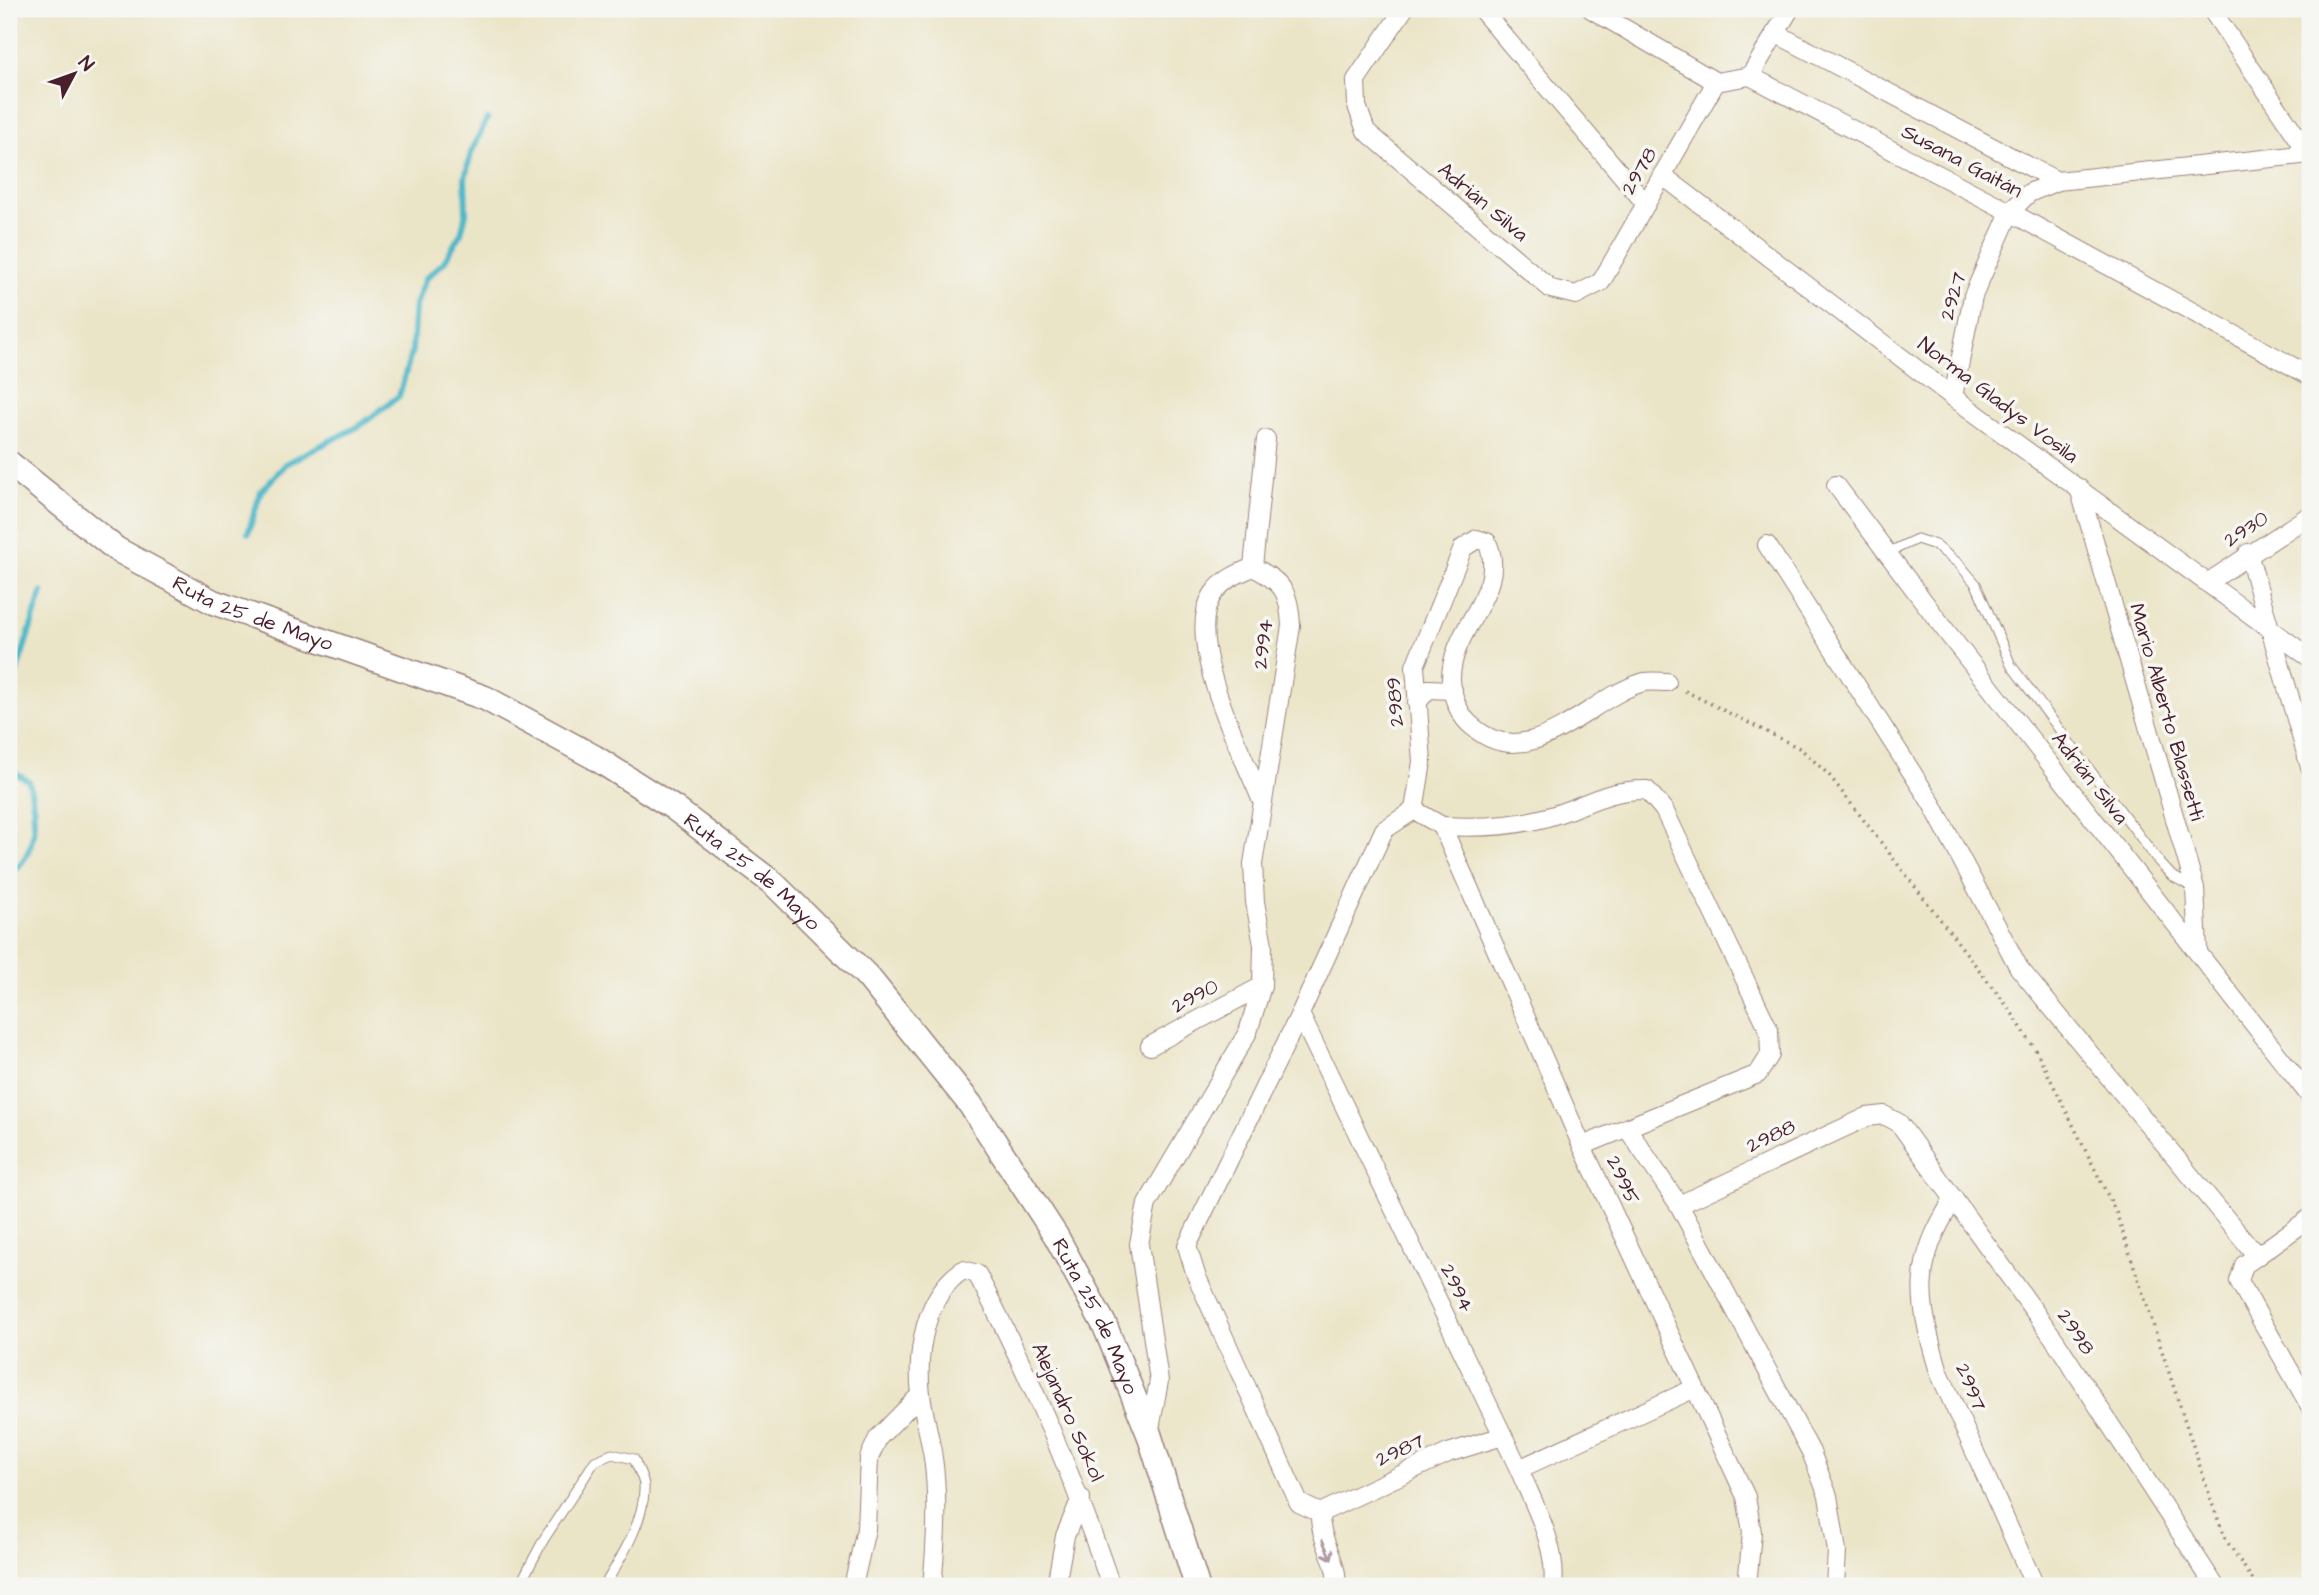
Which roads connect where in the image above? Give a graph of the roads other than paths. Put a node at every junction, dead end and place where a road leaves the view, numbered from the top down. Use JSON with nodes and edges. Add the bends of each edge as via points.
{"nodes":[{"id":1,"x":1404,"y":9,"type":"edge"},
{"id":2,"x":1481,"y":9,"type":"edge"},
{"id":3,"x":1591,"y":9,"type":"edge"},
{"id":4,"x":1790,"y":9,"type":"edge"},
{"id":5,"x":2211,"y":9,"type":"edge"},
{"id":6,"x":1775,"y":33,"type":"junction"},
{"id":7,"x":1750,"y":76,"type":"junction"},
{"id":8,"x":1716,"y":82,"type":"junction"},
{"id":9,"x":2310,"y":154,"type":"edge"},
{"id":10,"x":1662,"y":175,"type":"junction"},
{"id":11,"x":2057,"y":181,"type":"junction"},
{"id":12,"x":1646,"y":204,"type":"junction"},
{"id":13,"x":2010,"y":212,"type":"junction"},
{"id":14,"x":1601,"y":282,"type":"joint"},
{"id":15,"x":2310,"y":376,"type":"edge"},
{"id":16,"x":1953,"y":397,"type":"junction"},
{"id":17,"x":1266,"y":439,"type":"dead end"},
{"id":18,"x":9,"y":463,"type":"edge"},
{"id":19,"x":1836,"y":485,"type":"dead end"},
{"id":20,"x":2079,"y":488,"type":"junction"},
{"id":21,"x":2310,"y":515,"type":"edge"},
{"id":22,"x":1768,"y":545,"type":"dead end"},
{"id":23,"x":1887,"y":552,"type":"junction"},
{"id":24,"x":2248,"y":553,"type":"junction"},
{"id":25,"x":1253,"y":567,"type":"junction"},
{"id":26,"x":2207,"y":583,"type":"junction"},
{"id":27,"x":2271,"y":629,"type":"junction"},
{"id":28,"x":2310,"y":658,"type":"edge"},
{"id":29,"x":1667,"y":682,"type":"road end"},
{"id":30,"x":1453,"y":690,"type":"junction"},
{"id":31,"x":1418,"y":703,"type":"junction"},
{"id":32,"x":2310,"y":767,"type":"edge"},
{"id":33,"x":1261,"y":799,"type":"junction"},
{"id":34,"x":1414,"y":810,"type":"junction"},
{"id":35,"x":1442,"y":826,"type":"junction"},
{"id":36,"x":2195,"y":888,"type":"junction"},
{"id":37,"x":2199,"y":951,"type":"junction"},
{"id":38,"x":1263,"y":979,"type":"junction"},
{"id":39,"x":1300,"y":1014,"type":"junction"},
{"id":40,"x":1150,"y":1046,"type":"dead end"},
{"id":41,"x":2310,"y":1096,"type":"edge"},
{"id":42,"x":1884,"y":1115,"type":"joint"},
{"id":43,"x":1627,"y":1128,"type":"junction"},
{"id":44,"x":1582,"y":1146,"type":"junction"},
{"id":45,"x":1954,"y":1199,"type":"junction"},
{"id":46,"x":1679,"y":1205,"type":"junction"},
{"id":47,"x":2310,"y":1218,"type":"edge"},
{"id":48,"x":2257,"y":1256,"type":"junction"},
{"id":49,"x":1693,"y":1389,"type":"junction"},
{"id":50,"x":921,"y":1394,"type":"junction"},
{"id":51,"x":2310,"y":1406,"type":"edge"},
{"id":52,"x":1149,"y":1434,"type":"junction"},
{"id":53,"x":1503,"y":1436,"type":"junction"},
{"id":54,"x":1519,"y":1469,"type":"junction"},
{"id":55,"x":1081,"y":1497,"type":"junction"},
{"id":56,"x":1320,"y":1513,"type":"junction"},
{"id":57,"x":519,"y":1586,"type":"edge"},
{"id":58,"x":604,"y":1586,"type":"edge"},
{"id":59,"x":853,"y":1586,"type":"edge"},
{"id":60,"x":932,"y":1586,"type":"edge"},
{"id":61,"x":1056,"y":1586,"type":"edge"},
{"id":62,"x":1111,"y":1586,"type":"edge"},
{"id":63,"x":1197,"y":1586,"type":"edge"},
{"id":64,"x":1335,"y":1586,"type":"edge"},
{"id":65,"x":1553,"y":1586,"type":"edge"},
{"id":66,"x":1747,"y":1586,"type":"edge"},
{"id":67,"x":1835,"y":1586,"type":"edge"},
{"id":68,"x":2035,"y":1586,"type":"edge"},
{"id":69,"x":2215,"y":1586,"type":"edge"}],
"edges":[{"from":1,"to":14,"type":"street","name":"Adrián Silva","via":[[1356,80],[1357,106],[1366,131],[1551,289],[1576,295]]},
{"from":2,"to":12,"type":"street"},
{"from":3,"to":8,"type":"street"},
{"from":4,"to":6,"type":"street"},
{"from":5,"to":9,"type":"street"},
{"from":6,"to":7,"type":"street"},
{"from":6,"to":11,"type":"street","name":"Susana Gaitán"},
{"from":7,"to":8,"type":"street"},
{"from":7,"to":13,"type":"street","name":"Susana Gaitán"},
{"from":8,"to":10,"type":"street","name":"2978"},
{"from":9,"to":11,"type":"street"},
{"from":10,"to":12,"type":"street","name":"2978"},
{"from":10,"to":16,"type":"street","name":"Norma Gladys Vosila"},
{"from":11,"to":13,"type":"street","via":[[2029,193]]},
{"from":12,"to":14,"type":"street","name":"2978"},
{"from":13,"to":15,"type":"street","name":"Susana Gaitán"},
{"from":13,"to":16,"type":"street","name":"2927","via":[[1973,296]]},
{"from":16,"to":20,"type":"street","name":"Norma Gladys Vosila"},
{"from":17,"to":25,"type":"street"},
{"from":18,"to":52,"type":"main road","name":"Ruta 25 de Mayo","via":[[116,549],[213,602],[485,698],[594,757],[674,808],[774,884],[867,977],[970,1104],[1056,1236],[1105,1326]]},
{"from":19,"to":23,"type":"street","name":"Adrián Silva"},
{"from":20,"to":26,"type":"street","name":"Norma Gladys Vosila"},
{"from":20,"to":36,"type":"street","name":"Mario Alberto Blassetti"},
{"from":21,"to":24,"type":"street","name":"2930"},
{"from":22,"to":48,"type":"street","via":[[1932,804],[2019,968]]},
{"from":23,"to":36,"type":"lane","via":[[1917,539],[1934,545],[1959,564],[1976,584],[2011,665],[2159,862],[2172,876]]},
{"from":23,"to":37,"type":"street","name":"Adrián Silva"},
{"from":24,"to":26,"type":"street","name":"2930"},
{"from":24,"to":27,"type":"street"},
{"from":25,"to":33,"type":"street","name":"2994","via":[[1277,580],[1289,601],[1291,626]]},
{"from":25,"to":33,"type":"street","name":"2994","via":[[1229,578],[1212,596],[1203,631],[1206,663]]},
{"from":26,"to":27,"type":"street","name":"Norma Gladys Vosila"},
{"from":27,"to":28,"type":"street","name":"Norma Gladys Vosila"},
{"from":27,"to":32,"type":"street"},
{"from":29,"to":30,"type":"street","name":"2989","via":[[1642,682],[1545,737],[1507,743],[1481,734],[1462,718]]},
{"from":30,"to":31,"type":"street","via":[[1428,689]]},
{"from":30,"to":31,"type":"street","name":"2989","via":[[1451,663],[1493,573],[1494,557],[1487,542],[1477,539],[1463,548],[1415,666]]},
{"from":31,"to":34,"type":"street","name":"2989","via":[[1422,762]]},
{"from":33,"to":38,"type":"street","name":"2994","via":[[1253,864]]},
{"from":34,"to":35,"type":"street"},
{"from":34,"to":39,"type":"street","via":[[1384,830]]},
{"from":35,"to":43,"type":"street","via":[[1509,826],[1546,818],[1621,790],[1647,790],[1664,810],[1769,1030],[1770,1055],[1758,1074]]},
{"from":35,"to":44,"type":"street","name":"2995"},
{"from":36,"to":37,"type":"street","name":"Mario Alberto Blassetti"},
{"from":37,"to":41,"type":"street","name":"Adrián Silva"},
{"from":38,"to":40,"type":"street","name":"2990"},
{"from":38,"to":52,"type":"street","via":[[1248,1032],[1147,1204],[1139,1244],[1159,1381]]},
{"from":39,"to":53,"type":"street","name":"2994"},
{"from":39,"to":56,"type":"street","via":[[1187,1246],[1300,1503]]},
{"from":42,"to":45,"type":"street","name":"2998","via":[[1899,1123]]},
{"from":42,"to":46,"type":"street","name":"2988","via":[[1867,1117]]},
{"from":43,"to":44,"type":"street"},
{"from":43,"to":46,"type":"street","name":"2995"},
{"from":44,"to":49,"type":"street","name":"2995"},
{"from":45,"to":68,"type":"street","name":"2997","via":[[1938,1226],[1923,1269],[1920,1296],[1928,1335],[1939,1372]]},
{"from":45,"to":69,"type":"street","name":"2998","via":[[2055,1340]]},
{"from":46,"to":67,"type":"street","name":"2995","via":[[1811,1452],[1828,1496],[1837,1551]]},
{"from":47,"to":48,"type":"street"},
{"from":48,"to":51,"type":"street","via":[[2244,1265],[2239,1281]]},
{"from":49,"to":54,"type":"street"},
{"from":49,"to":66,"type":"street","name":"2995","via":[[1746,1497],[1752,1532]]},
{"from":50,"to":55,"type":"street","name":"Alejandro Sokol","via":[[929,1315],[946,1282],[963,1270],[977,1274]]},
{"from":50,"to":59,"type":"street","via":[[878,1438],[869,1458],[866,1529]]},
{"from":50,"to":60,"type":"street","via":[[934,1460]]},
{"from":52,"to":63,"type":"main road","name":"Ruta 25 de Mayo"},
{"from":53,"to":54,"type":"street","name":"2994"},
{"from":53,"to":56,"type":"street","name":"2987","via":[[1448,1453]]},
{"from":54,"to":65,"type":"street","name":"2994","via":[[1548,1541],[1555,1572]]},
{"from":55,"to":61,"type":"street","via":[[1065,1536]]},
{"from":55,"to":62,"type":"street","name":"Alejandro Sokol"},
{"from":56,"to":64,"type":"street","one_way":true,"via":[[1319,1528],[1338,1578]]},
{"from":57,"to":58,"type":"lane","via":[[595,1461],[612,1454],[634,1459],[644,1483],[641,1508]]}]}
